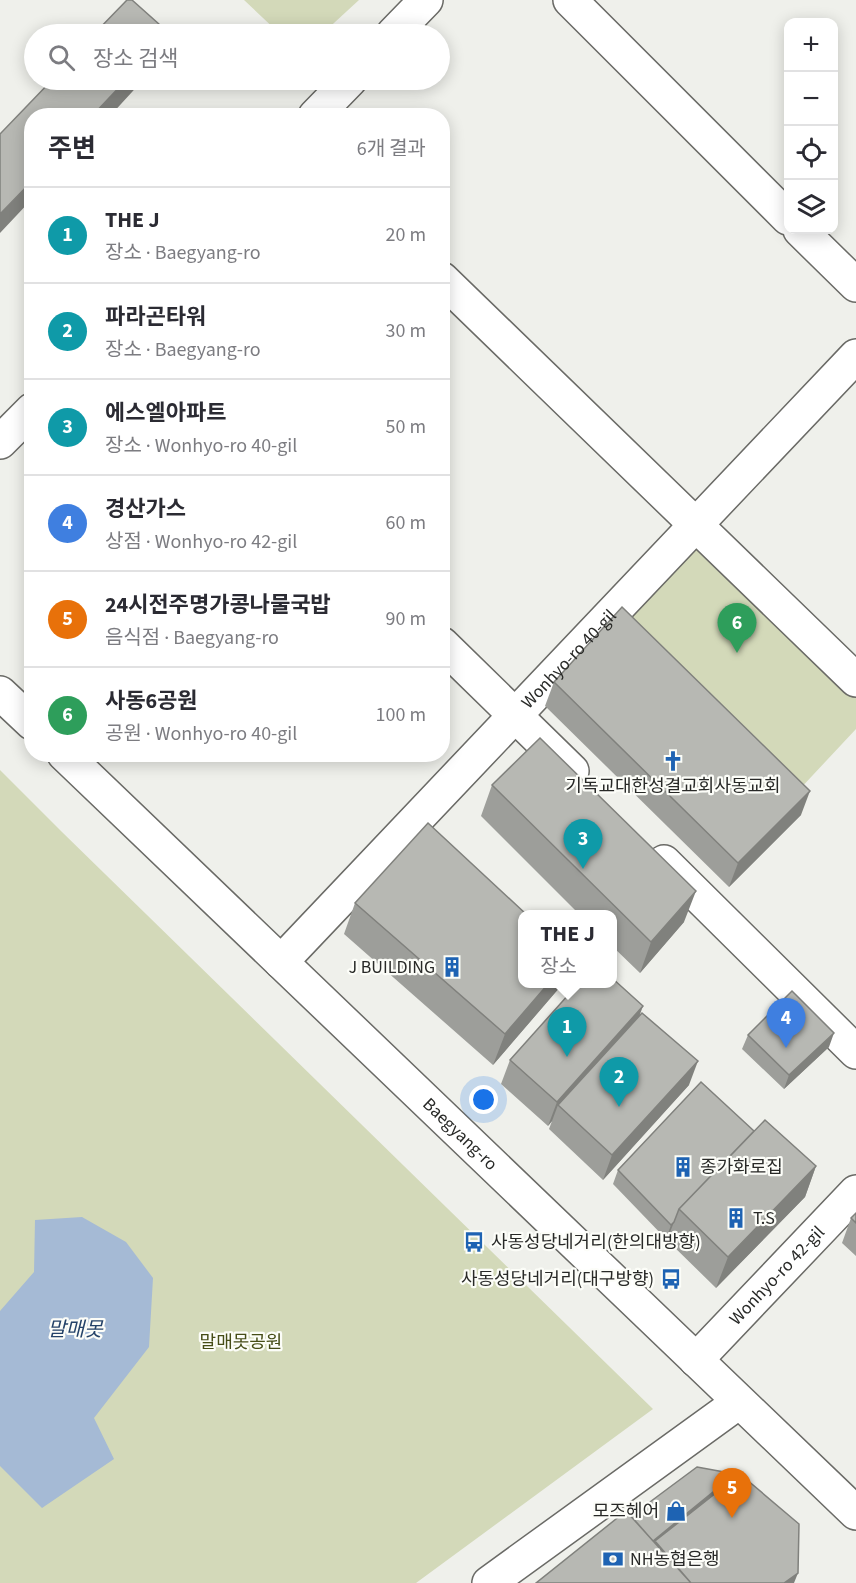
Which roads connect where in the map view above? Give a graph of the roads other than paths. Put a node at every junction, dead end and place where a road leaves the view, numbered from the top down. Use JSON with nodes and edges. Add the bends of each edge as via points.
{"nodes":[{"id":1,"x":426,"y":0,"type":"edge"},
{"id":2,"x":570,"y":0,"type":"edge"},
{"id":3,"x":403,"y":24,"type":"edge"},
{"id":4,"x":340,"y":90,"type":"edge"},
{"id":5,"x":323,"y":108,"type":"edge"},
{"id":6,"x":784,"y":213,"type":"edge"},
{"id":7,"x":804,"y":234,"type":"edge"},
{"id":8,"x":856,"y":285,"type":"edge"},
{"id":9,"x":450,"y":287,"type":"edge"},
{"id":10,"x":856,"y":356,"type":"edge"},
{"id":11,"x":24,"y":418,"type":"edge"},
{"id":12,"x":0,"y":442,"type":"edge"},
{"id":13,"x":696,"y":524,"type":"junction"},
{"id":14,"x":450,"y":653,"type":"edge"},
{"id":15,"x":856,"y":680,"type":"edge"},
{"id":16,"x":0,"y":693,"type":"edge"},
{"id":17,"x":515,"y":715,"type":"junction"},
{"id":18,"x":24,"y":716,"type":"edge"},
{"id":19,"x":72,"y":762,"type":"edge"},
{"id":20,"x":592,"y":790,"type":"edge"},
{"id":21,"x":643,"y":841,"type":"edge"},
{"id":22,"x":281,"y":962,"type":"junction"},
{"id":23,"x":856,"y":1052,"type":"edge"},
{"id":24,"x":856,"y":1192,"type":"edge"},
{"id":25,"x":696,"y":1360,"type":"junction"},
{"id":26,"x":739,"y":1401,"type":"junction"},
{"id":27,"x":856,"y":1513,"type":"edge"},
{"id":28,"x":489,"y":1583,"type":"edge"}],
"edges":[{"from":1,"to":3,"type":"street"},
{"from":2,"to":6,"type":"street"},
{"from":4,"to":5,"type":"street"},
{"from":7,"to":8,"type":"street"},
{"from":9,"to":13,"type":"street"},
{"from":10,"to":13,"type":"street","name":"Wonhyo-ro 40-gil"},
{"from":11,"to":12,"type":"street"},
{"from":13,"to":15,"type":"street"},
{"from":13,"to":17,"type":"street","name":"Wonhyo-ro 40-gil"},
{"from":14,"to":17,"type":"street"},
{"from":16,"to":18,"type":"street"},
{"from":17,"to":20,"type":"street"},
{"from":17,"to":22,"type":"street","name":"Wonhyo-ro 40-gil"},
{"from":19,"to":22,"type":"street","name":"Baegyang-ro"},
{"from":21,"to":23,"type":"street"},
{"from":22,"to":25,"type":"street","name":"Baegyang-ro"},
{"from":24,"to":25,"type":"street","name":"Wonhyo-ro 42-gil"},
{"from":25,"to":26,"type":"street","name":"Baegyang-ro"},
{"from":26,"to":27,"type":"street","name":"Baegyang-ro"},
{"from":26,"to":28,"type":"street"}]}
